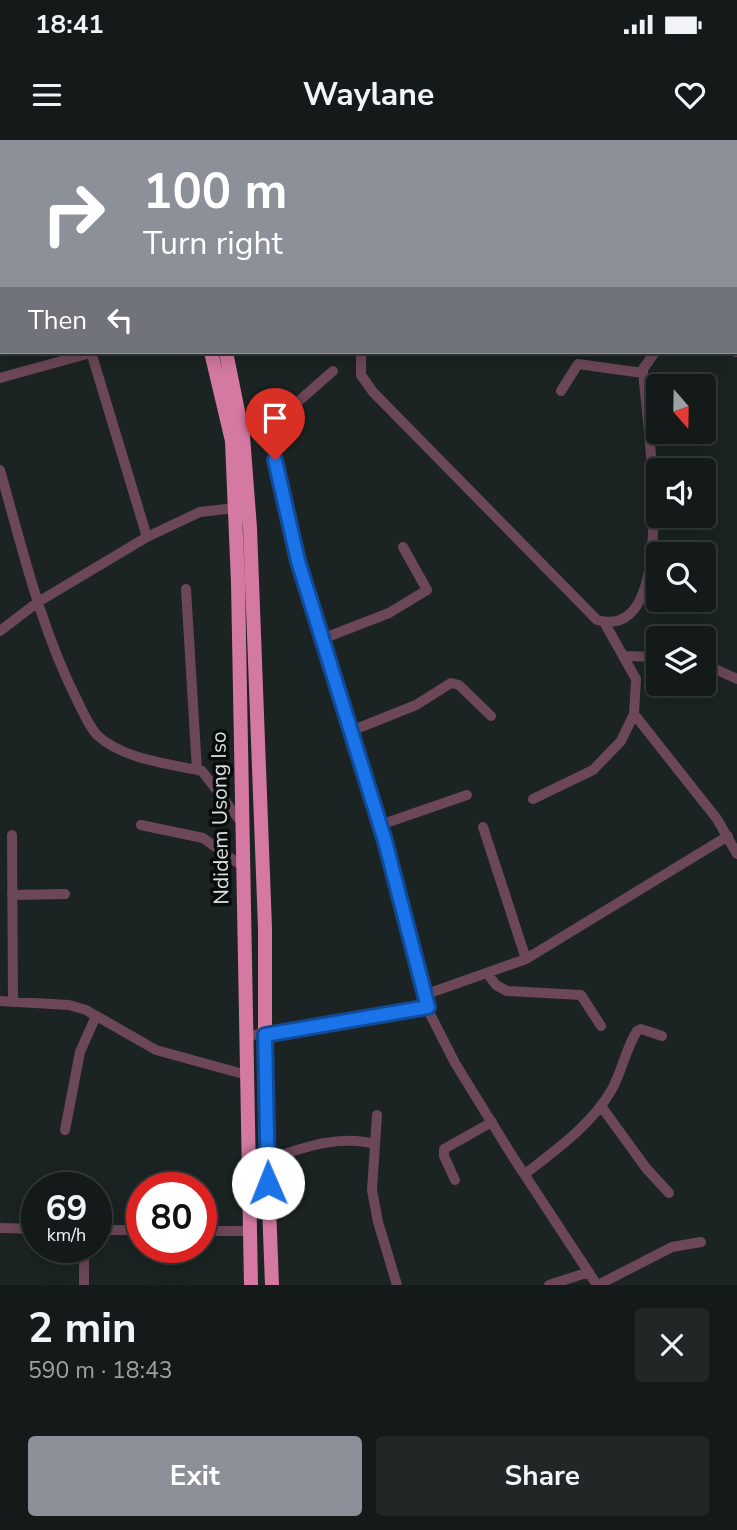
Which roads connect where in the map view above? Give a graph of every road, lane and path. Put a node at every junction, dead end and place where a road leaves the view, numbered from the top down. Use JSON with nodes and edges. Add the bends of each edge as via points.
{"nodes":[{"id":1,"x":85,"y":354,"type":"edge"},
{"id":2,"x":93,"y":354,"type":"edge"},
{"id":3,"x":211,"y":354,"type":"edge"},
{"id":4,"x":226,"y":354,"type":"edge"},
{"id":5,"x":360,"y":354,"type":"edge"},
{"id":6,"x":653,"y":354,"type":"edge"},
{"id":7,"x":333,"y":371,"type":"dead end"},
{"id":8,"x":643,"y":373,"type":"junction"},
{"id":9,"x":0,"y":378,"type":"edge"},
{"id":10,"x":561,"y":391,"type":"dead end"},
{"id":11,"x":0,"y":470,"type":"edge"},
{"id":12,"x":235,"y":508,"type":"junction"},
{"id":13,"x":147,"y":537,"type":"junction"},
{"id":14,"x":403,"y":547,"type":"dead end"},
{"id":15,"x":186,"y":589,"type":"dead end"},
{"id":16,"x":38,"y":602,"type":"junction"},
{"id":17,"x":604,"y":622,"type":"junction"},
{"id":18,"x":0,"y":631,"type":"edge"},
{"id":19,"x":322,"y":639,"type":"junction"},
{"id":20,"x":625,"y":656,"type":"junction"},
{"id":21,"x":646,"y":657,"type":"edge"},
{"id":22,"x":716,"y":669,"type":"edge"},
{"id":23,"x":737,"y":679,"type":"edge"},
{"id":24,"x":634,"y":714,"type":"junction"},
{"id":25,"x":491,"y":716,"type":"dead end"},
{"id":26,"x":351,"y":731,"type":"junction"},
{"id":27,"x":197,"y":770,"type":"junction"},
{"id":28,"x":467,"y":795,"type":"dead end"},
{"id":29,"x":533,"y":799,"type":"dead end"},
{"id":30,"x":241,"y":822,"type":"junction"},
{"id":31,"x":141,"y":825,"type":"dead end"},
{"id":32,"x":380,"y":825,"type":"junction"},
{"id":33,"x":483,"y":827,"type":"dead end"},
{"id":34,"x":12,"y":835,"type":"dead end"},
{"id":35,"x":728,"y":836,"type":"junction"},
{"id":36,"x":737,"y":854,"type":"edge"},
{"id":37,"x":242,"y":866,"type":"junction"},
{"id":38,"x":65,"y":894,"type":"dead end"},
{"id":39,"x":12,"y":895,"type":"junction"},
{"id":40,"x":526,"y":960,"type":"junction"},
{"id":41,"x":487,"y":973,"type":"junction"},
{"id":42,"x":424,"y":995,"type":"junction"},
{"id":43,"x":0,"y":1001,"type":"edge"},
{"id":44,"x":13,"y":1002,"type":"junction"},
{"id":45,"x":428,"y":1007,"type":"junction"},
{"id":46,"x":96,"y":1016,"type":"junction"},
{"id":47,"x":601,"y":1026,"type":"dead end"},
{"id":48,"x":265,"y":1035,"type":"junction"},
{"id":49,"x":246,"y":1036,"type":"junction"},
{"id":50,"x":662,"y":1036,"type":"dead end"},
{"id":51,"x":247,"y":1075,"type":"junction"},
{"id":52,"x":601,"y":1106,"type":"junction"},
{"id":53,"x":377,"y":1115,"type":"dead end"},
{"id":54,"x":492,"y":1122,"type":"junction"},
{"id":55,"x":65,"y":1130,"type":"dead end"},
{"id":56,"x":375,"y":1144,"type":"junction"},
{"id":57,"x":267,"y":1160,"type":"junction"},
{"id":58,"x":525,"y":1174,"type":"junction"},
{"id":59,"x":455,"y":1180,"type":"dead end"},
{"id":60,"x":669,"y":1193,"type":"dead end"},
{"id":61,"x":0,"y":1228,"type":"edge"},
{"id":62,"x":21,"y":1229,"type":"edge"},
{"id":63,"x":217,"y":1231,"type":"edge"},
{"id":64,"x":250,"y":1231,"type":"junction"},
{"id":65,"x":702,"y":1242,"type":"dead end"},
{"id":66,"x":83,"y":1263,"type":"edge"},
{"id":67,"x":589,"y":1272,"type":"junction"},
{"id":68,"x":84,"y":1285,"type":"edge"},
{"id":69,"x":251,"y":1285,"type":"edge"},
{"id":70,"x":272,"y":1285,"type":"edge"},
{"id":71,"x":397,"y":1285,"type":"edge"},
{"id":72,"x":549,"y":1285,"type":"edge"},
{"id":73,"x":598,"y":1285,"type":"edge"}],
"edges":[{"from":1,"to":9,"type":"street"},
{"from":2,"to":13,"type":"street"},
{"from":3,"to":12,"type":"highway","name":"Ndidem Usong Iso","via":[[232,441]]},
{"from":4,"to":48,"type":"highway","name":"Ndidem Usong Iso","via":[[243,436],[250,528]]},
{"from":5,"to":17,"type":"street","via":[[361,375],[373,392],[597,620]]},
{"from":6,"to":8,"type":"street"},
{"from":7,"to":19,"type":"street","via":[[276,421],[270,435],[298,561]]},
{"from":8,"to":10,"type":"street","via":[[578,364]]},
{"from":8,"to":17,"type":"street","via":[[656,504],[648,572],[637,603],[626,614]]},
{"from":11,"to":16,"type":"street"},
{"from":12,"to":13,"type":"street","via":[[200,512]]},
{"from":12,"to":30,"type":"highway","name":"Ndidem Usong Iso"},
{"from":13,"to":16,"type":"street"},
{"from":14,"to":19,"type":"street","via":[[427,590],[388,613]]},
{"from":15,"to":27,"type":"street"},
{"from":16,"to":18,"type":"street"},
{"from":16,"to":27,"type":"street","via":[[59,664],[98,735],[150,760]]},
{"from":17,"to":20,"type":"street"},
{"from":19,"to":26,"type":"street"},
{"from":20,"to":21,"type":"street"},
{"from":20,"to":24,"type":"street","via":[[636,679]]},
{"from":22,"to":23,"type":"street"},
{"from":24,"to":29,"type":"street","via":[[621,740],[593,770]]},
{"from":24,"to":35,"type":"street"},
{"from":25,"to":26,"type":"street","via":[[459,685],[451,683],[416,705]]},
{"from":26,"to":32,"type":"street"},
{"from":27,"to":30,"type":"street","via":[[206,775]]},
{"from":28,"to":32,"type":"street"},
{"from":30,"to":37,"type":"highway","name":"Ndidem Usong Iso"},
{"from":31,"to":37,"type":"street","via":[[203,838]]},
{"from":32,"to":42,"type":"street"},
{"from":33,"to":40,"type":"street"},
{"from":34,"to":39,"type":"street"},
{"from":35,"to":36,"type":"street"},
{"from":35,"to":40,"type":"street"},
{"from":37,"to":49,"type":"highway","name":"Ndidem Usong Iso"},
{"from":38,"to":39,"type":"street"},
{"from":39,"to":44,"type":"street"},
{"from":40,"to":41,"type":"street"},
{"from":41,"to":42,"type":"street"},
{"from":41,"to":47,"type":"street","via":[[507,991],[581,995]]},
{"from":42,"to":45,"type":"street"},
{"from":43,"to":44,"type":"street"},
{"from":44,"to":46,"type":"street","via":[[69,1005]]},
{"from":45,"to":48,"type":"street"},
{"from":45,"to":54,"type":"street","via":[[455,1063]]},
{"from":46,"to":51,"type":"street","via":[[156,1051]]},
{"from":46,"to":55,"type":"street","via":[[80,1052]]},
{"from":48,"to":49,"type":"street"},
{"from":48,"to":57,"type":"highway","name":"Ndidem Usong Iso"},
{"from":49,"to":51,"type":"highway","name":"Ndidem Usong Iso"},
{"from":50,"to":52,"type":"street","via":[[637,1031]]},
{"from":51,"to":64,"type":"highway","name":"Ndidem Usong Iso"},
{"from":52,"to":58,"type":"street","via":[[574,1137]]},
{"from":52,"to":60,"type":"street"},
{"from":53,"to":56,"type":"street"},
{"from":54,"to":58,"type":"street"},
{"from":54,"to":59,"type":"street","via":[[444,1149]]},
{"from":56,"to":57,"type":"street","via":[[332,1141]]},
{"from":56,"to":71,"type":"street","via":[[372,1190]]},
{"from":57,"to":70,"type":"highway","name":"Ndidem Usong Iso"},
{"from":58,"to":67,"type":"street"},
{"from":61,"to":62,"type":"street"},
{"from":63,"to":64,"type":"street"},
{"from":64,"to":69,"type":"highway","name":"Ndidem Usong Iso"},
{"from":65,"to":73,"type":"street","via":[[672,1247]]},
{"from":66,"to":68,"type":"street"},
{"from":67,"to":72,"type":"street"},
{"from":67,"to":73,"type":"street"}]}
